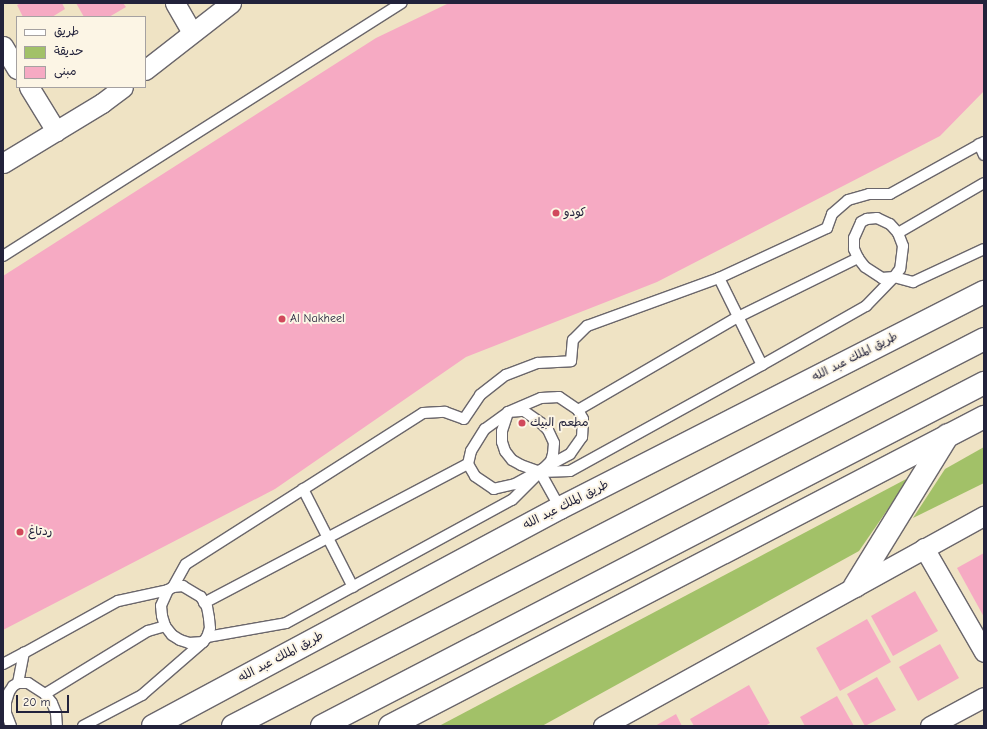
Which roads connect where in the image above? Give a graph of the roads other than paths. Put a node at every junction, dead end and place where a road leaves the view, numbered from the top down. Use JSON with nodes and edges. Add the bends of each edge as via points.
{"nodes":[{"id":1,"x":175,"y":3,"type":"edge"},
{"id":2,"x":231,"y":3,"type":"edge"},
{"id":3,"x":402,"y":3,"type":"edge"},
{"id":4,"x":192,"y":33,"type":"junction"},
{"id":5,"x":3,"y":46,"type":"edge"},
{"id":6,"x":16,"y":66,"type":"edge"},
{"id":7,"x":146,"y":69,"type":"edge"},
{"id":8,"x":29,"y":88,"type":"edge"},
{"id":9,"x":122,"y":88,"type":"edge"},
{"id":10,"x":56,"y":131,"type":"junction"},
{"id":11,"x":981,"y":143,"type":"edge"},
{"id":12,"x":984,"y":155,"type":"edge"},
{"id":13,"x":3,"y":163,"type":"edge"},
{"id":14,"x":984,"y":183,"type":"edge"},
{"id":15,"x":898,"y":232,"type":"junction"},
{"id":16,"x":984,"y":249,"type":"edge"},
{"id":17,"x":3,"y":256,"type":"edge"},
{"id":18,"x":858,"y":258,"type":"junction"},
{"id":19,"x":984,"y":258,"type":"edge"},
{"id":20,"x":955,"y":263,"type":"junction"},
{"id":21,"x":894,"y":277,"type":"junction"},
{"id":22,"x":719,"y":278,"type":"junction"},
{"id":23,"x":984,"y":292,"type":"edge"},
{"id":24,"x":738,"y":317,"type":"junction"},
{"id":25,"x":984,"y":339,"type":"edge"},
{"id":26,"x":762,"y":365,"type":"junction"},
{"id":27,"x":984,"y":383,"type":"edge"},
{"id":28,"x":578,"y":410,"type":"junction"},
{"id":29,"x":508,"y":412,"type":"junction"},
{"id":30,"x":984,"y":417,"type":"edge"},
{"id":31,"x":949,"y":434,"type":"junction"},
{"id":32,"x":468,"y":464,"type":"junction"},
{"id":33,"x":540,"y":472,"type":"junction"},
{"id":34,"x":303,"y":489,"type":"junction"},
{"id":35,"x":560,"y":508,"type":"junction"},
{"id":36,"x":984,"y":516,"type":"edge"},
{"id":37,"x":328,"y":538,"type":"junction"},
{"id":38,"x":924,"y":548,"type":"junction"},
{"id":39,"x":855,"y":586,"type":"junction"},
{"id":40,"x":352,"y":587,"type":"junction"},
{"id":41,"x":171,"y":588,"type":"junction"},
{"id":42,"x":204,"y":603,"type":"junction"},
{"id":43,"x":165,"y":626,"type":"junction"},
{"id":44,"x":205,"y":639,"type":"junction"},
{"id":45,"x":984,"y":652,"type":"edge"},
{"id":46,"x":24,"y":653,"type":"junction"},
{"id":47,"x":3,"y":664,"type":"edge"},
{"id":48,"x":11,"y":684,"type":"edge"},
{"id":49,"x":45,"y":694,"type":"junction"},
{"id":50,"x":984,"y":697,"type":"edge"},
{"id":51,"x":4,"y":714,"type":"edge"},
{"id":52,"x":11,"y":726,"type":"edge"},
{"id":53,"x":57,"y":726,"type":"edge"},
{"id":54,"x":83,"y":726,"type":"edge"},
{"id":55,"x":153,"y":726,"type":"edge"},
{"id":56,"x":233,"y":726,"type":"edge"},
{"id":57,"x":322,"y":726,"type":"edge"},
{"id":58,"x":390,"y":726,"type":"edge"},
{"id":59,"x":603,"y":726,"type":"edge"},
{"id":60,"x":930,"y":726,"type":"edge"}],
"edges":[{"from":1,"to":4,"type":"street"},
{"from":2,"to":4,"type":"street"},
{"from":3,"to":17,"type":"lane"},
{"from":4,"to":7,"type":"street"},
{"from":5,"to":6,"type":"street"},
{"from":8,"to":10,"type":"street"},
{"from":9,"to":10,"type":"street"},
{"from":10,"to":13,"type":"street"},
{"from":11,"to":12,"type":"lane"},
{"from":11,"to":22,"type":"lane","via":[[890,194],[869,194],[848,200],[832,214],[827,228]]},
{"from":14,"to":15,"type":"lane"},
{"from":15,"to":18,"type":"lane","via":[[884,220],[867,219],[861,222],[854,238],[854,249]]},
{"from":15,"to":21,"type":"lane","via":[[903,246],[900,269]]},
{"from":16,"to":20,"type":"lane"},
{"from":18,"to":21,"type":"lane","via":[[882,278]]},
{"from":18,"to":24,"type":"lane"},
{"from":19,"to":20,"type":"lane"},
{"from":20,"to":21,"type":"lane","via":[[913,282]]},
{"from":21,"to":26,"type":"lane","via":[[866,306]]},
{"from":22,"to":24,"type":"lane"},
{"from":22,"to":34,"type":"lane","via":[[587,326],[573,340],[570,361],[538,363],[506,375],[480,395],[464,419],[445,412],[423,413]]},
{"from":23,"to":35,"type":"main road","name":"طريق الملك عبد الله"},
{"from":24,"to":26,"type":"lane"},
{"from":24,"to":28,"type":"lane"},
{"from":25,"to":56,"type":"main road"},
{"from":26,"to":33,"type":"lane","via":[[570,470]]},
{"from":27,"to":57,"type":"main road"},
{"from":28,"to":29,"type":"lane","via":[[559,397],[541,398]]},
{"from":28,"to":33,"type":"lane","via":[[583,419],[582,437],[570,454]]},
{"from":29,"to":32,"type":"lane","via":[[485,429],[471,451]]},
{"from":29,"to":33,"type":"lane","via":[[502,431],[505,451],[512,460]]},
{"from":29,"to":33,"type":"lane","via":[[524,411],[548,430],[554,443],[553,454],[551,461]]},
{"from":30,"to":31,"type":"main road"},
{"from":31,"to":39,"type":"main road"},
{"from":31,"to":58,"type":"main road"},
{"from":32,"to":33,"type":"lane","via":[[475,476],[494,489],[515,484]]},
{"from":32,"to":37,"type":"lane"},
{"from":33,"to":35,"type":"lane"},
{"from":33,"to":40,"type":"lane","via":[[512,500]]},
{"from":34,"to":37,"type":"lane"},
{"from":34,"to":41,"type":"lane","via":[[186,564]]},
{"from":35,"to":55,"type":"main road","name":"طريق الملك عبد الله"},
{"from":36,"to":38,"type":"street"},
{"from":37,"to":40,"type":"lane"},
{"from":37,"to":42,"type":"lane"},
{"from":38,"to":39,"type":"street"},
{"from":38,"to":45,"type":"street"},
{"from":39,"to":59,"type":"street"},
{"from":40,"to":44,"type":"lane","via":[[286,623]]},
{"from":41,"to":42,"type":"lane","via":[[183,586]]},
{"from":41,"to":43,"type":"lane","via":[[161,606]]},
{"from":41,"to":46,"type":"lane","via":[[118,601]]},
{"from":42,"to":44,"type":"lane","via":[[210,628]]},
{"from":43,"to":44,"type":"lane","via":[[172,635],[189,643]]},
{"from":43,"to":49,"type":"lane","via":[[148,631]]},
{"from":44,"to":54,"type":"lane","via":[[142,696]]},
{"from":46,"to":47,"type":"lane"},
{"from":46,"to":48,"type":"lane"},
{"from":48,"to":49,"type":"lane","via":[[28,683]]},
{"from":48,"to":51,"type":"lane"},
{"from":49,"to":53,"type":"lane","via":[[56,714]]},
{"from":50,"to":60,"type":"street"},
{"from":51,"to":52,"type":"lane"}]}
